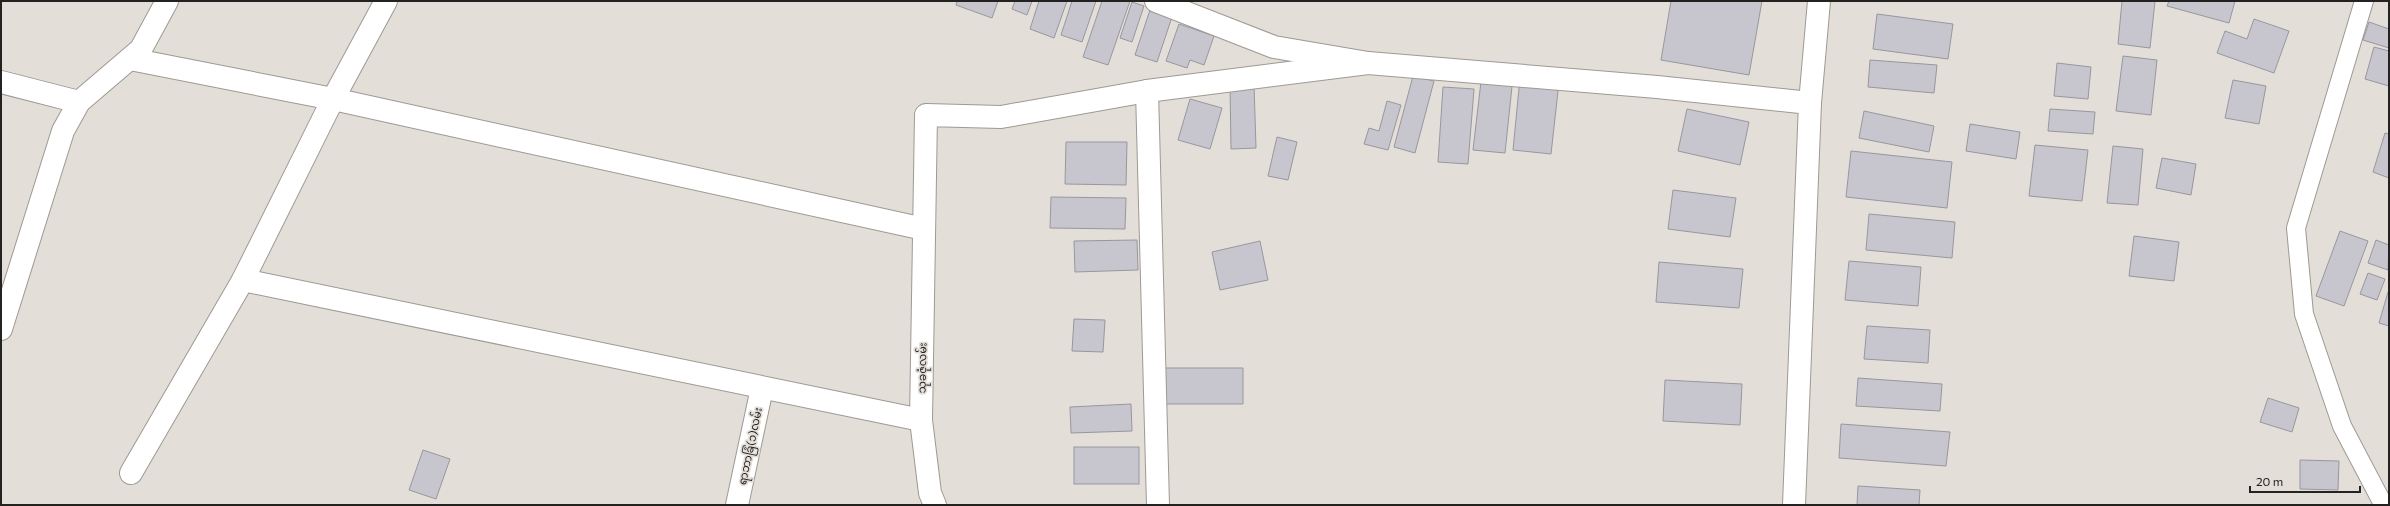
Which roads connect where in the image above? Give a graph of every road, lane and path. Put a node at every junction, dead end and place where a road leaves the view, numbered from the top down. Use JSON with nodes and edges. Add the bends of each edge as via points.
{"nodes":[{"id":1,"x":167,"y":1,"type":"edge"},
{"id":2,"x":386,"y":1,"type":"edge"},
{"id":3,"x":1156,"y":1,"type":"edge"},
{"id":4,"x":1819,"y":1,"type":"edge"},
{"id":5,"x":2364,"y":1,"type":"edge"},
{"id":6,"x":130,"y":59,"type":"junction"},
{"id":7,"x":1368,"y":62,"type":"junction"},
{"id":8,"x":1,"y":82,"type":"edge"},
{"id":9,"x":1147,"y":91,"type":"junction"},
{"id":10,"x":332,"y":99,"type":"junction"},
{"id":11,"x":79,"y":102,"type":"junction"},
{"id":12,"x":1810,"y":102,"type":"junction"},
{"id":13,"x":924,"y":229,"type":"junction"},
{"id":14,"x":243,"y":280,"type":"junction"},
{"id":15,"x":1,"y":329,"type":"edge"},
{"id":16,"x":762,"y":388,"type":"junction"},
{"id":17,"x":921,"y":420,"type":"junction"},
{"id":18,"x":131,"y":473,"type":"dead end"},
{"id":19,"x":737,"y":505,"type":"edge"},
{"id":20,"x":935,"y":505,"type":"edge"},
{"id":21,"x":1158,"y":505,"type":"edge"},
{"id":22,"x":1794,"y":505,"type":"edge"},
{"id":23,"x":2387,"y":505,"type":"edge"}],
"edges":[{"from":1,"to":6,"type":"street","via":[[141,49]]},
{"from":2,"to":10,"type":"street"},
{"from":3,"to":7,"type":"street","via":[[1274,48]]},
{"from":4,"to":12,"type":"street"},
{"from":5,"to":23,"type":"lane","via":[[2296,228],[2304,314],[2342,426],[2382,502]]},
{"from":6,"to":10,"type":"street"},
{"from":6,"to":11,"type":"street"},
{"from":7,"to":9,"type":"street"},
{"from":7,"to":12,"type":"street"},
{"from":8,"to":11,"type":"street"},
{"from":9,"to":13,"type":"street","name":"သုခဇုံလမ်း","via":[[1001,117],[926,115]]},
{"from":9,"to":21,"type":"street"},
{"from":10,"to":13,"type":"street"},
{"from":10,"to":14,"type":"street"},
{"from":11,"to":15,"type":"street","via":[[63,131]]},
{"from":12,"to":22,"type":"street"},
{"from":13,"to":17,"type":"street","name":"သုခဇုံလမ်း"},
{"from":14,"to":16,"type":"street"},
{"from":14,"to":18,"type":"street"},
{"from":16,"to":17,"type":"street"},
{"from":16,"to":19,"type":"street","name":"ရာဘာခြံ(၁)လမ်း"},
{"from":17,"to":20,"type":"street","name":"သုခဇုံလမ်း","via":[[930,493]]}]}
